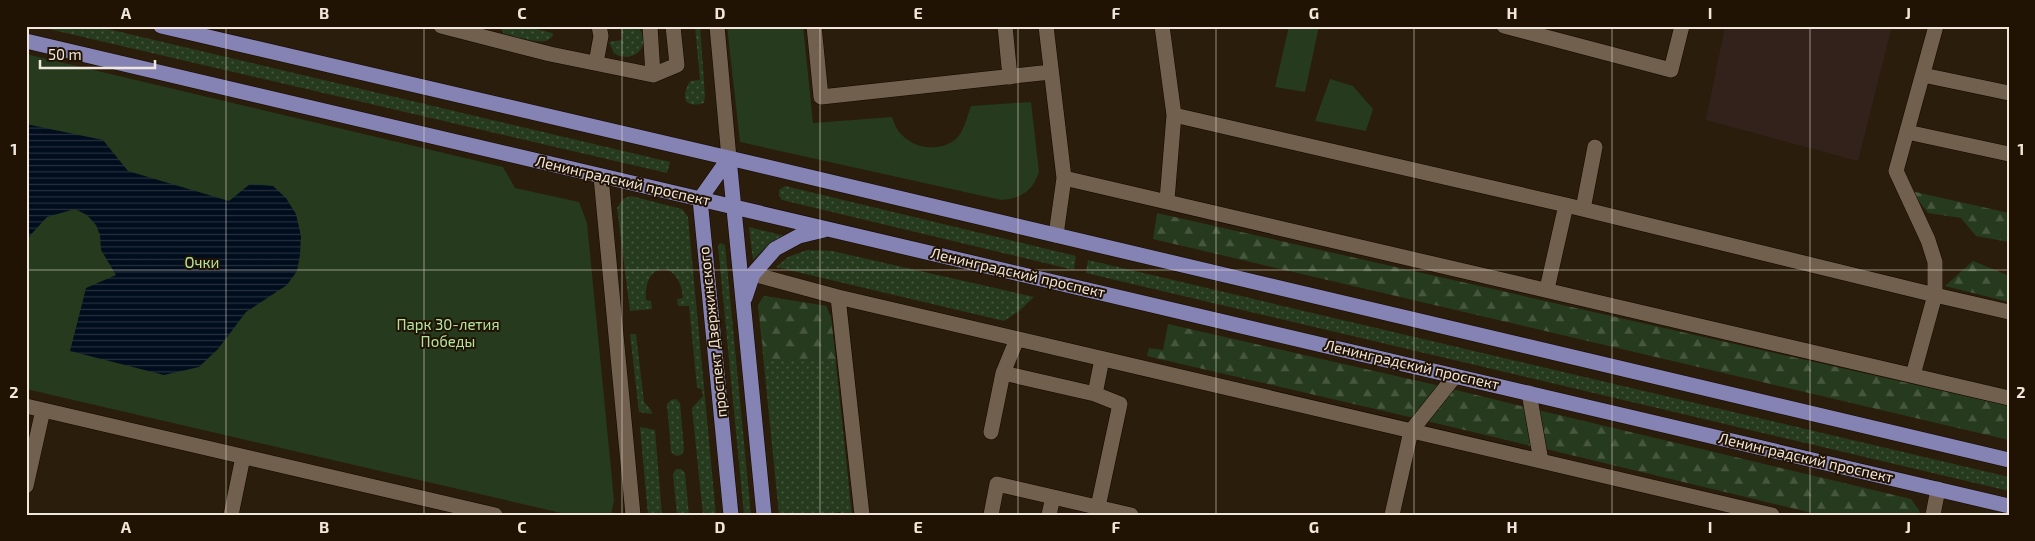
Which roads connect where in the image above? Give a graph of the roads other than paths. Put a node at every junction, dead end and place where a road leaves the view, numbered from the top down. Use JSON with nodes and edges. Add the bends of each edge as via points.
{"nodes":[{"id":1,"x":161,"y":26,"type":"edge"},
{"id":2,"x":441,"y":26,"type":"edge"},
{"id":3,"x":600,"y":26,"type":"edge"},
{"id":4,"x":650,"y":26,"type":"edge"},
{"id":5,"x":673,"y":26,"type":"edge"},
{"id":6,"x":717,"y":26,"type":"edge"},
{"id":7,"x":814,"y":26,"type":"edge"},
{"id":8,"x":1005,"y":26,"type":"edge"},
{"id":9,"x":1046,"y":26,"type":"edge"},
{"id":10,"x":1162,"y":26,"type":"edge"},
{"id":11,"x":1504,"y":26,"type":"edge"},
{"id":12,"x":1682,"y":26,"type":"edge"},
{"id":13,"x":1936,"y":26,"type":"edge"},
{"id":14,"x":490,"y":32,"type":"edge"},
{"id":15,"x":26,"y":41,"type":"edge"},
{"id":16,"x":596,"y":63,"type":"junction"},
{"id":17,"x":1051,"y":72,"type":"junction"},
{"id":18,"x":653,"y":75,"type":"junction"},
{"id":19,"x":1923,"y":75,"type":"junction"},
{"id":20,"x":1010,"y":77,"type":"junction"},
{"id":21,"x":2009,"y":93,"type":"edge"},
{"id":22,"x":1174,"y":116,"type":"junction"},
{"id":23,"x":1907,"y":132,"type":"junction"},
{"id":24,"x":1595,"y":146,"type":"dead end"},
{"id":25,"x":2009,"y":154,"type":"edge"},
{"id":26,"x":729,"y":158,"type":"junction"},
{"id":27,"x":601,"y":177,"type":"junction"},
{"id":28,"x":1064,"y":178,"type":"junction"},
{"id":29,"x":700,"y":198,"type":"junction"},
{"id":30,"x":1167,"y":200,"type":"junction"},
{"id":31,"x":1566,"y":205,"type":"junction"},
{"id":32,"x":734,"y":206,"type":"junction"},
{"id":33,"x":1582,"y":209,"type":"junction"},
{"id":34,"x":828,"y":229,"type":"junction"},
{"id":35,"x":1056,"y":235,"type":"junction"},
{"id":36,"x":753,"y":274,"type":"junction"},
{"id":37,"x":1547,"y":289,"type":"junction"},
{"id":38,"x":1935,"y":295,"type":"junction"},
{"id":39,"x":838,"y":297,"type":"junction"},
{"id":40,"x":743,"y":301,"type":"junction"},
{"id":41,"x":2009,"y":312,"type":"edge"},
{"id":42,"x":1017,"y":339,"type":"junction"},
{"id":43,"x":1102,"y":359,"type":"junction"},
{"id":44,"x":1003,"y":373,"type":"junction"},
{"id":45,"x":1913,"y":375,"type":"junction"},
{"id":46,"x":1455,"y":376,"type":"junction"},
{"id":47,"x":1529,"y":393,"type":"junction"},
{"id":48,"x":1095,"y":394,"type":"junction"},
{"id":49,"x":2009,"y":398,"type":"edge"},
{"id":50,"x":26,"y":406,"type":"edge"},
{"id":51,"x":43,"y":410,"type":"junction"},
{"id":52,"x":1411,"y":431,"type":"junction"},
{"id":53,"x":991,"y":432,"type":"dead end"},
{"id":54,"x":244,"y":457,"type":"junction"},
{"id":55,"x":2009,"y":460,"type":"edge"},
{"id":56,"x":1541,"y":461,"type":"junction"},
{"id":57,"x":26,"y":486,"type":"edge"},
{"id":58,"x":1938,"y":490,"type":"junction"},
{"id":59,"x":1053,"y":497,"type":"junction"},
{"id":60,"x":2009,"y":506,"type":"edge"},
{"id":61,"x":1098,"y":507,"type":"junction"},
{"id":62,"x":1128,"y":514,"type":"edge"},
{"id":63,"x":1766,"y":514,"type":"edge"},
{"id":64,"x":231,"y":515,"type":"edge"},
{"id":65,"x":494,"y":515,"type":"edge"},
{"id":66,"x":633,"y":515,"type":"edge"},
{"id":67,"x":731,"y":515,"type":"edge"},
{"id":68,"x":764,"y":515,"type":"edge"},
{"id":69,"x":862,"y":515,"type":"edge"},
{"id":70,"x":991,"y":515,"type":"edge"},
{"id":71,"x":1049,"y":515,"type":"edge"},
{"id":72,"x":1392,"y":515,"type":"edge"},
{"id":73,"x":1933,"y":515,"type":"edge"}],
"edges":[{"from":1,"to":26,"type":"main road"},
{"from":2,"to":14,"type":"street"},
{"from":3,"to":16,"type":"street"},
{"from":4,"to":18,"type":"street"},
{"from":5,"to":18,"type":"street","via":[[677,64]]},
{"from":6,"to":26,"type":"street"},
{"from":7,"to":20,"type":"street","via":[[821,97]]},
{"from":8,"to":20,"type":"street"},
{"from":9,"to":17,"type":"street"},
{"from":10,"to":22,"type":"street"},
{"from":11,"to":12,"type":"street","via":[[1671,70]]},
{"from":13,"to":19,"type":"street"},
{"from":14,"to":16,"type":"street","via":[[550,54]]},
{"from":15,"to":27,"type":"main road","name":"Ленинградский проспект"},
{"from":16,"to":18,"type":"street"},
{"from":17,"to":20,"type":"street"},
{"from":17,"to":28,"type":"street"},
{"from":19,"to":21,"type":"street"},
{"from":19,"to":23,"type":"street"},
{"from":22,"to":30,"type":"street"},
{"from":22,"to":31,"type":"street"},
{"from":23,"to":25,"type":"street"},
{"from":23,"to":38,"type":"street","via":[[1896,171],[1935,262]]},
{"from":24,"to":33,"type":"street"},
{"from":26,"to":29,"type":"main road"},
{"from":26,"to":32,"type":"main road"},
{"from":26,"to":35,"type":"main road"},
{"from":27,"to":29,"type":"main road","name":"Ленинградский проспект"},
{"from":27,"to":66,"type":"street"},
{"from":28,"to":30,"type":"street"},
{"from":28,"to":35,"type":"street"},
{"from":29,"to":32,"type":"main road","name":"Ленинградский проспект"},
{"from":29,"to":67,"type":"main road","name":"проспект Дзержинского"},
{"from":30,"to":37,"type":"street"},
{"from":31,"to":33,"type":"street"},
{"from":31,"to":37,"type":"street"},
{"from":32,"to":34,"type":"main road","name":"Ленинградский проспект"},
{"from":32,"to":40,"type":"main road"},
{"from":33,"to":38,"type":"street"},
{"from":34,"to":36,"type":"main road","via":[[799,236],[775,249]]},
{"from":34,"to":46,"type":"main road","name":"Ленинградский проспект"},
{"from":35,"to":55,"type":"main road"},
{"from":36,"to":39,"type":"street"},
{"from":36,"to":40,"type":"main road"},
{"from":37,"to":45,"type":"street"},
{"from":38,"to":41,"type":"street"},
{"from":38,"to":45,"type":"street"},
{"from":39,"to":42,"type":"street"},
{"from":39,"to":69,"type":"street"},
{"from":40,"to":68,"type":"main road"},
{"from":42,"to":43,"type":"street"},
{"from":42,"to":44,"type":"street"},
{"from":43,"to":48,"type":"street"},
{"from":43,"to":52,"type":"street"},
{"from":44,"to":48,"type":"street"},
{"from":44,"to":53,"type":"street"},
{"from":45,"to":49,"type":"street"},
{"from":46,"to":47,"type":"main road","name":"Ленинградский проспект"},
{"from":46,"to":52,"type":"street"},
{"from":47,"to":56,"type":"street"},
{"from":47,"to":58,"type":"main road","name":"Ленинградский проспект"},
{"from":48,"to":61,"type":"street","via":[[1120,404]]},
{"from":50,"to":51,"type":"street"},
{"from":51,"to":54,"type":"street"},
{"from":51,"to":57,"type":"street"},
{"from":52,"to":56,"type":"street"},
{"from":52,"to":72,"type":"street"},
{"from":54,"to":64,"type":"street"},
{"from":54,"to":65,"type":"street"},
{"from":56,"to":63,"type":"street"},
{"from":58,"to":60,"type":"main road","name":"Ленинградский проспект"},
{"from":58,"to":73,"type":"street"},
{"from":59,"to":61,"type":"street"},
{"from":59,"to":70,"type":"street","via":[[998,484]]},
{"from":59,"to":71,"type":"street"},
{"from":61,"to":62,"type":"street"}]}
